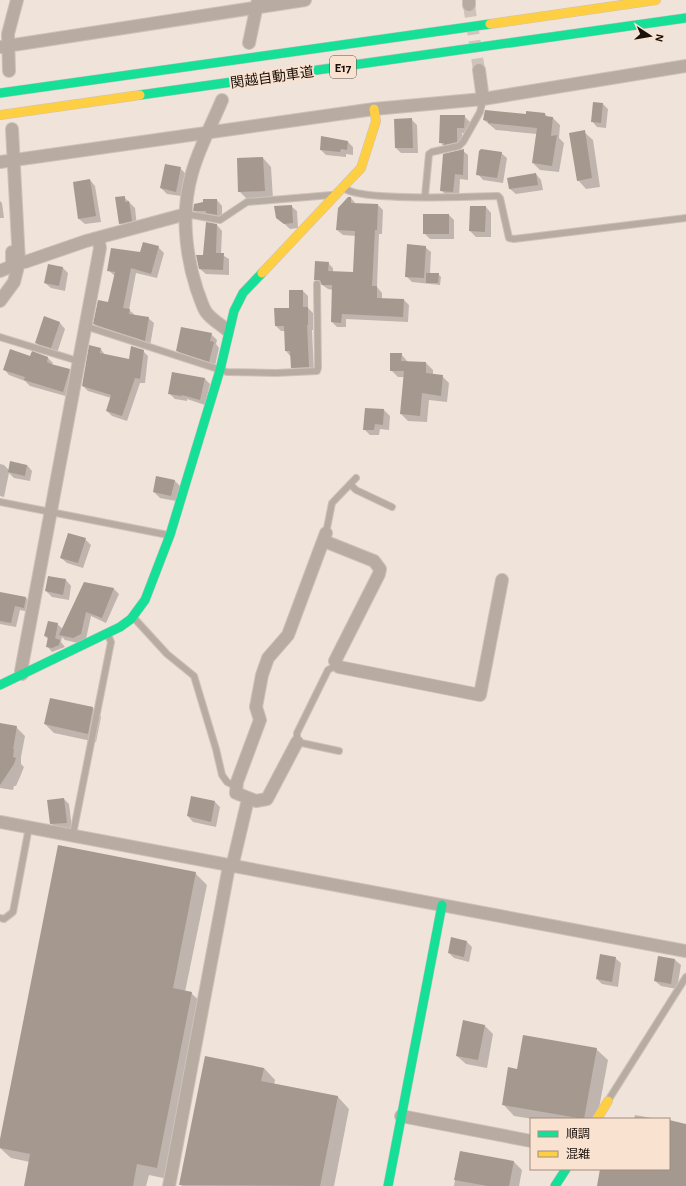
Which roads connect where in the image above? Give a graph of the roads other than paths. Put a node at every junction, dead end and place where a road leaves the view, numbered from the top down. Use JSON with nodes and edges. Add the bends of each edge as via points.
{"nodes":[{"id":1,"x":17,"y":0,"type":"edge"},
{"id":2,"x":305,"y":0,"type":"edge"},
{"id":3,"x":656,"y":0,"type":"edge"},
{"id":4,"x":257,"y":3,"type":"edge"},
{"id":5,"x":686,"y":18,"type":"edge"},
{"id":6,"x":249,"y":43,"type":"dead end"},
{"id":7,"x":4,"y":46,"type":"edge"},
{"id":8,"x":686,"y":66,"type":"edge"},
{"id":9,"x":479,"y":70,"type":"tunnel mouth"},
{"id":10,"x":9,"y":71,"type":"dead end"},
{"id":11,"x":0,"y":93,"type":"edge"},
{"id":12,"x":483,"y":99,"type":"junction"},
{"id":13,"x":222,"y":100,"type":"dead end"},
{"id":14,"x":374,"y":109,"type":"junction"},
{"id":15,"x":0,"y":115,"type":"edge"},
{"id":16,"x":12,"y":129,"type":"dead end"},
{"id":17,"x":208,"y":132,"type":"junction"},
{"id":18,"x":7,"y":164,"type":"edge"},
{"id":19,"x":343,"y":188,"type":"junction"},
{"id":20,"x":425,"y":196,"type":"junction"},
{"id":21,"x":333,"y":198,"type":"junction"},
{"id":22,"x":186,"y":214,"type":"junction"},
{"id":23,"x":686,"y":218,"type":"edge"},
{"id":24,"x":98,"y":238,"type":"junction"},
{"id":25,"x":19,"y":262,"type":"junction"},
{"id":26,"x":0,"y":271,"type":"edge"},
{"id":27,"x":317,"y":284,"type":"dead end"},
{"id":28,"x":0,"y":300,"type":"edge"},
{"id":29,"x":85,"y":326,"type":"junction"},
{"id":30,"x":227,"y":330,"type":"junction"},
{"id":31,"x":0,"y":336,"type":"edge"},
{"id":32,"x":78,"y":361,"type":"junction"},
{"id":33,"x":220,"y":370,"type":"junction"},
{"id":34,"x":356,"y":478,"type":"dead end"},
{"id":35,"x":350,"y":484,"type":"junction"},
{"id":36,"x":0,"y":502,"type":"edge"},
{"id":37,"x":392,"y":506,"type":"dead end"},
{"id":38,"x":51,"y":511,"type":"junction"},
{"id":39,"x":170,"y":535,"type":"junction"},
{"id":40,"x":325,"y":537,"type":"junction"},
{"id":41,"x":502,"y":580,"type":"dead end"},
{"id":42,"x":133,"y":617,"type":"junction"},
{"id":43,"x":107,"y":634,"type":"junction"},
{"id":44,"x":337,"y":665,"type":"junction"},
{"id":45,"x":22,"y":674,"type":"junction"},
{"id":46,"x":0,"y":684,"type":"edge"},
{"id":47,"x":297,"y":742,"type":"junction"},
{"id":48,"x":340,"y":751,"type":"dead end"},
{"id":49,"x":236,"y":786,"type":"junction"},
{"id":50,"x":248,"y":799,"type":"junction"},
{"id":51,"x":0,"y":822,"type":"edge"},
{"id":52,"x":29,"y":827,"type":"junction"},
{"id":53,"x":73,"y":834,"type":"junction"},
{"id":54,"x":230,"y":866,"type":"junction"},
{"id":55,"x":442,"y":905,"type":"junction"},
{"id":56,"x":0,"y":918,"type":"edge"},
{"id":57,"x":686,"y":951,"type":"edge"},
{"id":58,"x":686,"y":977,"type":"edge"},
{"id":59,"x":608,"y":1101,"type":"joint"},
{"id":60,"x":401,"y":1116,"type":"junction"},
{"id":61,"x":598,"y":1118,"type":"edge"},
{"id":62,"x":530,"y":1141,"type":"edge"},
{"id":63,"x":565,"y":1170,"type":"edge"},
{"id":64,"x":169,"y":1186,"type":"edge"},
{"id":65,"x":388,"y":1186,"type":"edge"},
{"id":66,"x":555,"y":1186,"type":"edge"}],
"edges":[{"from":1,"to":7,"type":"street"},
{"from":2,"to":4,"type":"street"},
{"from":3,"to":11,"type":"main road","name":"関越自動車道","number":"E17"},
{"from":4,"to":6,"type":"street"},
{"from":4,"to":7,"type":"street"},
{"from":5,"to":15,"type":"main road","name":"関越自動車道","number":"E17"},
{"from":7,"to":10,"type":"street"},
{"from":8,"to":12,"type":"street"},
{"from":9,"to":12,"type":"street"},
{"from":12,"to":14,"type":"street"},
{"from":12,"to":20,"type":"lane","via":[[480,112],[463,142],[459,146],[429,154]]},
{"from":13,"to":17,"type":"street"},
{"from":14,"to":17,"type":"street"},
{"from":14,"to":19,"type":"main road","via":[[376,120],[363,163]]},
{"from":16,"to":18,"type":"street"},
{"from":17,"to":18,"type":"street"},
{"from":17,"to":22,"type":"street","via":[[191,177]]},
{"from":18,"to":25,"type":"street"},
{"from":18,"to":26,"type":"street","via":[[13,259],[12,266]]},
{"from":19,"to":20,"type":"lane","via":[[364,194]]},
{"from":19,"to":21,"type":"main road"},
{"from":20,"to":23,"type":"lane","via":[[498,196],[509,238],[514,239]]},
{"from":21,"to":22,"type":"lane","via":[[329,194],[247,202],[220,220]]},
{"from":21,"to":30,"type":"main road","via":[[244,293],[235,307]]},
{"from":22,"to":24,"type":"street"},
{"from":22,"to":30,"type":"street","via":[[187,249],[201,301],[210,317]]},
{"from":24,"to":25,"type":"street"},
{"from":24,"to":29,"type":"street","via":[[100,248]]},
{"from":25,"to":28,"type":"street","via":[[14,282]]},
{"from":27,"to":33,"type":"lane","via":[[317,371],[269,373]]},
{"from":29,"to":32,"type":"street"},
{"from":29,"to":33,"type":"lane"},
{"from":30,"to":33,"type":"main road"},
{"from":31,"to":32,"type":"lane"},
{"from":32,"to":38,"type":"street"},
{"from":33,"to":39,"type":"main road"},
{"from":34,"to":35,"type":"lane"},
{"from":35,"to":37,"type":"lane","via":[[356,490]]},
{"from":35,"to":40,"type":"lane","via":[[332,503]]},
{"from":36,"to":38,"type":"lane"},
{"from":38,"to":39,"type":"lane"},
{"from":38,"to":45,"type":"street"},
{"from":39,"to":42,"type":"main road","via":[[145,600]]},
{"from":40,"to":44,"type":"street","via":[[374,562],[380,569],[335,661]]},
{"from":40,"to":49,"type":"street","via":[[288,635],[268,658],[256,707],[260,720]]},
{"from":41,"to":44,"type":"street","via":[[480,695]]},
{"from":42,"to":43,"type":"main road"},
{"from":42,"to":49,"type":"lane","via":[[167,654],[194,676],[222,775],[226,782]]},
{"from":43,"to":45,"type":"main road"},
{"from":43,"to":53,"type":"lane","via":[[111,642]]},
{"from":44,"to":47,"type":"lane","via":[[328,670],[297,733]]},
{"from":45,"to":46,"type":"main road"},
{"from":47,"to":48,"type":"lane"},
{"from":47,"to":50,"type":"street","via":[[267,799]]},
{"from":49,"to":50,"type":"street","via":[[236,793]]},
{"from":50,"to":54,"type":"street"},
{"from":51,"to":52,"type":"street"},
{"from":52,"to":53,"type":"street"},
{"from":52,"to":56,"type":"lane","via":[[13,912],[4,919]]},
{"from":53,"to":54,"type":"street"},
{"from":54,"to":55,"type":"street"},
{"from":54,"to":64,"type":"street"},
{"from":55,"to":57,"type":"street"},
{"from":55,"to":60,"type":"main road"},
{"from":58,"to":59,"type":"lane"},
{"from":59,"to":61,"type":"main road"},
{"from":60,"to":62,"type":"street"},
{"from":60,"to":65,"type":"main road"},
{"from":63,"to":66,"type":"main road"}]}
